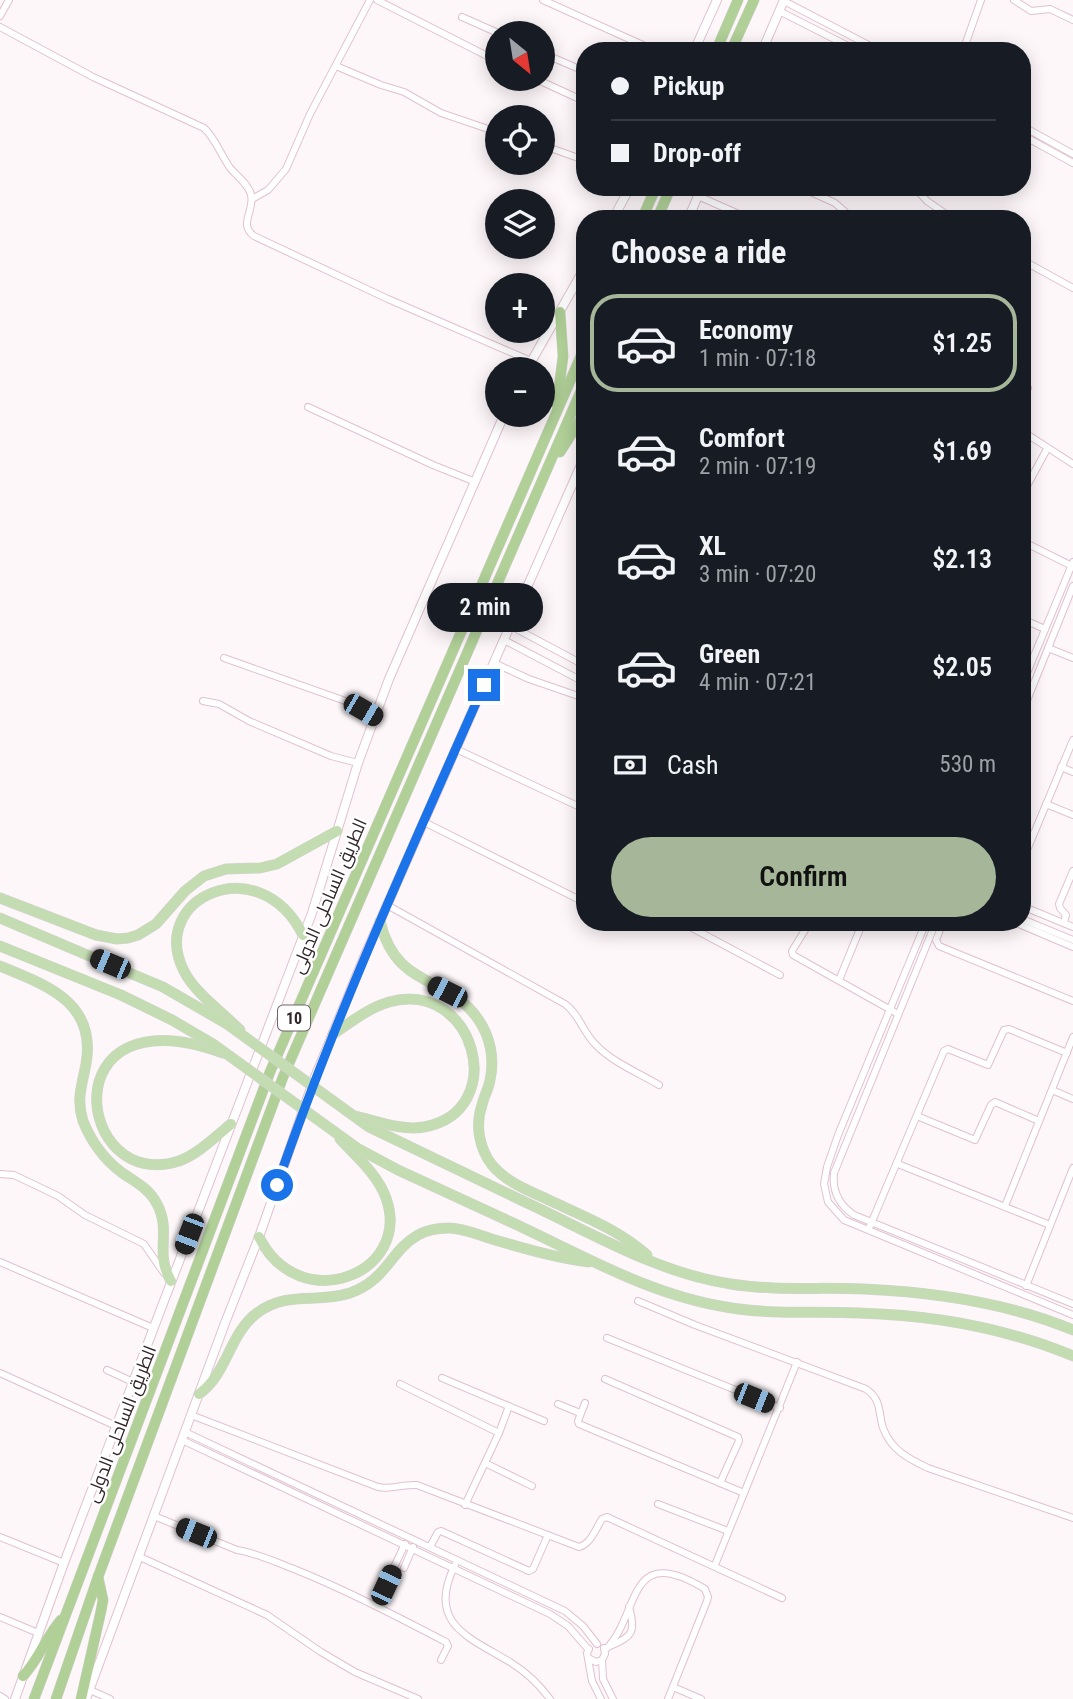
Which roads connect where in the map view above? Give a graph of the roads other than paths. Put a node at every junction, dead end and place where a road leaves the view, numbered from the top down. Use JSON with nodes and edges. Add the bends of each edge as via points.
{"nodes":[{"id":1,"x":9,"y":0,"type":"edge"},
{"id":2,"x":370,"y":0,"type":"edge"},
{"id":3,"x":377,"y":0,"type":"edge"},
{"id":4,"x":542,"y":0,"type":"edge"},
{"id":5,"x":717,"y":0,"type":"edge"},
{"id":6,"x":738,"y":0,"type":"edge"},
{"id":7,"x":754,"y":0,"type":"edge"},
{"id":8,"x":784,"y":0,"type":"edge"},
{"id":9,"x":981,"y":0,"type":"edge"},
{"id":10,"x":1014,"y":0,"type":"edge"},
{"id":11,"x":779,"y":11,"type":"junction"},
{"id":12,"x":0,"y":16,"type":"edge"},
{"id":13,"x":462,"y":17,"type":"dead end"},
{"id":14,"x":1073,"y":20,"type":"edge"},
{"id":15,"x":0,"y":27,"type":"edge"},
{"id":16,"x":485,"y":27,"type":"edge"},
{"id":17,"x":636,"y":42,"type":"edge"},
{"id":18,"x":698,"y":42,"type":"edge"},
{"id":19,"x":720,"y":42,"type":"edge"},
{"id":20,"x":735,"y":42,"type":"edge"},
{"id":21,"x":766,"y":42,"type":"edge"},
{"id":22,"x":840,"y":42,"type":"edge"},
{"id":23,"x":863,"y":42,"type":"edge"},
{"id":24,"x":966,"y":42,"type":"edge"},
{"id":25,"x":485,"y":55,"type":"edge"},
{"id":26,"x":555,"y":59,"type":"edge"},
{"id":27,"x":336,"y":66,"type":"junction"},
{"id":28,"x":576,"y":68,"type":"edge"},
{"id":29,"x":555,"y":88,"type":"edge"},
{"id":30,"x":576,"y":97,"type":"edge"},
{"id":31,"x":485,"y":128,"type":"edge"},
{"id":32,"x":1031,"y":131,"type":"edge"},
{"id":33,"x":1031,"y":140,"type":"edge"},
{"id":34,"x":555,"y":150,"type":"edge"},
{"id":35,"x":1073,"y":154,"type":"edge"},
{"id":36,"x":576,"y":157,"type":"edge"},
{"id":37,"x":1073,"y":163,"type":"edge"},
{"id":38,"x":707,"y":196,"type":"edge"},
{"id":39,"x":820,"y":196,"type":"edge"},
{"id":40,"x":922,"y":196,"type":"edge"},
{"id":41,"x":252,"y":199,"type":"junction"},
{"id":42,"x":733,"y":210,"type":"edge"},
{"id":43,"x":843,"y":210,"type":"edge"},
{"id":44,"x":940,"y":210,"type":"edge"},
{"id":45,"x":1031,"y":265,"type":"edge"},
{"id":46,"x":576,"y":284,"type":"edge"},
{"id":47,"x":1073,"y":288,"type":"edge"},
{"id":48,"x":560,"y":312,"type":"junction"},
{"id":49,"x":512,"y":357,"type":"edge"},
{"id":50,"x":534,"y":357,"type":"edge"},
{"id":51,"x":576,"y":368,"type":"edge"},
{"id":52,"x":576,"y":402,"type":"edge"},
{"id":53,"x":308,"y":407,"type":"dead end"},
{"id":54,"x":557,"y":412,"type":"junction"},
{"id":55,"x":576,"y":426,"type":"edge"},
{"id":56,"x":498,"y":427,"type":"edge"},
{"id":57,"x":1031,"y":437,"type":"edge"},
{"id":58,"x":1047,"y":449,"type":"junction"},
{"id":59,"x":1073,"y":464,"type":"edge"},
{"id":60,"x":545,"y":473,"type":"junction"},
{"id":61,"x":1031,"y":474,"type":"edge"},
{"id":62,"x":576,"y":476,"type":"edge"},
{"id":63,"x":473,"y":481,"type":"junction"},
{"id":64,"x":1031,"y":545,"type":"edge"},
{"id":65,"x":1072,"y":564,"type":"edge"},
{"id":66,"x":1073,"y":586,"type":"edge"},
{"id":67,"x":1031,"y":624,"type":"edge"},
{"id":68,"x":511,"y":626,"type":"junction"},
{"id":69,"x":1045,"y":629,"type":"junction"},
{"id":70,"x":531,"y":636,"type":"junction"},
{"id":71,"x":1041,"y":638,"type":"junction"},
{"id":72,"x":504,"y":640,"type":"junction"},
{"id":73,"x":1049,"y":645,"type":"junction"},
{"id":74,"x":524,"y":649,"type":"junction"},
{"id":75,"x":562,"y":652,"type":"junction"},
{"id":76,"x":224,"y":658,"type":"dead end"},
{"id":77,"x":1073,"y":658,"type":"edge"},
{"id":78,"x":576,"y":660,"type":"edge"},
{"id":79,"x":494,"y":663,"type":"junction"},
{"id":80,"x":1031,"y":663,"type":"edge"},
{"id":81,"x":555,"y":664,"type":"junction"},
{"id":82,"x":576,"y":677,"type":"edge"},
{"id":83,"x":1031,"y":690,"type":"edge"},
{"id":84,"x":576,"y":695,"type":"edge"},
{"id":85,"x":203,"y":701,"type":"dead end"},
{"id":86,"x":375,"y":717,"type":"junction"},
{"id":87,"x":1073,"y":740,"type":"edge"},
{"id":88,"x":456,"y":749,"type":"junction"},
{"id":89,"x":358,"y":763,"type":"junction"},
{"id":90,"x":1061,"y":767,"type":"junction"},
{"id":91,"x":1073,"y":772,"type":"edge"},
{"id":92,"x":1046,"y":804,"type":"junction"},
{"id":93,"x":576,"y":805,"type":"edge"},
{"id":94,"x":1073,"y":815,"type":"edge"},
{"id":95,"x":424,"y":822,"type":"junction"},
{"id":96,"x":337,"y":831,"type":"junction"},
{"id":97,"x":1031,"y":840,"type":"edge"},
{"id":98,"x":1073,"y":871,"type":"edge"},
{"id":99,"x":0,"y":898,"type":"edge"},
{"id":100,"x":576,"y":898,"type":"edge"},
{"id":101,"x":387,"y":905,"type":"junction"},
{"id":102,"x":1031,"y":910,"type":"edge"},
{"id":103,"x":0,"y":918,"type":"edge"},
{"id":104,"x":380,"y":921,"type":"junction"},
{"id":105,"x":1031,"y":923,"type":"edge"},
{"id":106,"x":1064,"y":923,"type":"junction"},
{"id":107,"x":1073,"y":927,"type":"edge"},
{"id":108,"x":1031,"y":929,"type":"edge"},
{"id":109,"x":698,"y":931,"type":"edge"},
{"id":110,"x":805,"y":931,"type":"edge"},
{"id":111,"x":859,"y":931,"type":"edge"},
{"id":112,"x":922,"y":931,"type":"edge"},
{"id":113,"x":932,"y":931,"type":"edge"},
{"id":114,"x":940,"y":931,"type":"edge"},
{"id":115,"x":303,"y":935,"type":"junction"},
{"id":116,"x":1073,"y":940,"type":"edge"},
{"id":117,"x":0,"y":946,"type":"edge"},
{"id":118,"x":1073,"y":947,"type":"edge"},
{"id":119,"x":0,"y":966,"type":"edge"},
{"id":120,"x":780,"y":975,"type":"dead end"},
{"id":121,"x":839,"y":980,"type":"junction"},
{"id":122,"x":1073,"y":1001,"type":"edge"},
{"id":123,"x":890,"y":1009,"type":"junction"},
{"id":124,"x":898,"y":1014,"type":"junction"},
{"id":125,"x":332,"y":1034,"type":"junction"},
{"id":126,"x":247,"y":1037,"type":"junction"},
{"id":127,"x":1073,"y":1037,"type":"edge"},
{"id":128,"x":1067,"y":1053,"type":"junction"},
{"id":129,"x":233,"y":1058,"type":"junction"},
{"id":130,"x":659,"y":1085,"type":"dead end"},
{"id":131,"x":1052,"y":1090,"type":"junction"},
{"id":132,"x":1073,"y":1099,"type":"edge"},
{"id":133,"x":351,"y":1116,"type":"junction"},
{"id":134,"x":917,"y":1116,"type":"junction"},
{"id":135,"x":1039,"y":1121,"type":"junction"},
{"id":136,"x":231,"y":1125,"type":"junction"},
{"id":137,"x":338,"y":1135,"type":"junction"},
{"id":138,"x":838,"y":1135,"type":"junction"},
{"id":139,"x":847,"y":1140,"type":"junction"},
{"id":140,"x":898,"y":1164,"type":"junction"},
{"id":141,"x":1073,"y":1168,"type":"edge"},
{"id":142,"x":0,"y":1174,"type":"edge"},
{"id":143,"x":1005,"y":1206,"type":"junction"},
{"id":144,"x":1050,"y":1225,"type":"junction"},
{"id":145,"x":870,"y":1227,"type":"junction"},
{"id":146,"x":260,"y":1237,"type":"junction"},
{"id":147,"x":0,"y":1262,"type":"edge"},
{"id":148,"x":656,"y":1262,"type":"junction"},
{"id":149,"x":598,"y":1263,"type":"junction"},
{"id":150,"x":171,"y":1280,"type":"junction"},
{"id":151,"x":1026,"y":1286,"type":"junction"},
{"id":152,"x":638,"y":1301,"type":"dead end"},
{"id":153,"x":1073,"y":1304,"type":"edge"},
{"id":154,"x":1073,"y":1315,"type":"edge"},
{"id":155,"x":153,"y":1328,"type":"junction"},
{"id":156,"x":1073,"y":1330,"type":"edge"},
{"id":157,"x":607,"y":1338,"type":"dead end"},
{"id":158,"x":1073,"y":1356,"type":"edge"},
{"id":159,"x":797,"y":1363,"type":"junction"},
{"id":160,"x":107,"y":1370,"type":"dead end"},
{"id":161,"x":0,"y":1373,"type":"edge"},
{"id":162,"x":442,"y":1378,"type":"dead end"},
{"id":163,"x":605,"y":1379,"type":"dead end"},
{"id":164,"x":133,"y":1382,"type":"junction"},
{"id":165,"x":400,"y":1384,"type":"dead end"},
{"id":166,"x":199,"y":1394,"type":"junction"},
{"id":167,"x":584,"y":1403,"type":"dead end"},
{"id":168,"x":558,"y":1404,"type":"dead end"},
{"id":169,"x":509,"y":1406,"type":"junction"},
{"id":170,"x":780,"y":1408,"type":"junction"},
{"id":171,"x":580,"y":1413,"type":"junction"},
{"id":172,"x":191,"y":1415,"type":"junction"},
{"id":173,"x":544,"y":1422,"type":"dead end"},
{"id":174,"x":116,"y":1426,"type":"junction"},
{"id":175,"x":499,"y":1433,"type":"junction"},
{"id":176,"x":184,"y":1436,"type":"junction"},
{"id":177,"x":207,"y":1443,"type":"junction"},
{"id":178,"x":203,"y":1451,"type":"junction"},
{"id":179,"x":485,"y":1463,"type":"junction"},
{"id":180,"x":720,"y":1483,"type":"junction"},
{"id":181,"x":532,"y":1486,"type":"dead end"},
{"id":182,"x":744,"y":1493,"type":"junction"},
{"id":183,"x":465,"y":1504,"type":"junction"},
{"id":184,"x":659,"y":1504,"type":"dead end"},
{"id":185,"x":154,"y":1516,"type":"junction"},
{"id":186,"x":1073,"y":1518,"type":"edge"},
{"id":187,"x":728,"y":1531,"type":"junction"},
{"id":188,"x":548,"y":1535,"type":"junction"},
{"id":189,"x":0,"y":1537,"type":"edge"},
{"id":190,"x":409,"y":1537,"type":"junction"},
{"id":191,"x":417,"y":1541,"type":"junction"},
{"id":192,"x":405,"y":1545,"type":"junction"},
{"id":193,"x":430,"y":1547,"type":"junction"},
{"id":194,"x":413,"y":1549,"type":"junction"},
{"id":195,"x":140,"y":1556,"type":"junction"},
{"id":196,"x":457,"y":1560,"type":"junction"},
{"id":197,"x":64,"y":1563,"type":"junction"},
{"id":198,"x":715,"y":1566,"type":"junction"},
{"id":199,"x":404,"y":1568,"type":"dead end"},
{"id":200,"x":453,"y":1568,"type":"junction"},
{"id":201,"x":491,"y":1576,"type":"junction"},
{"id":202,"x":99,"y":1577,"type":"junction"},
{"id":203,"x":487,"y":1584,"type":"junction"},
{"id":204,"x":524,"y":1591,"type":"junction"},
{"id":205,"x":782,"y":1598,"type":"dead end"},
{"id":206,"x":519,"y":1600,"type":"junction"},
{"id":207,"x":376,"y":1605,"type":"junction"},
{"id":208,"x":555,"y":1606,"type":"junction"},
{"id":209,"x":628,"y":1606,"type":"junction"},
{"id":210,"x":66,"y":1615,"type":"junction"},
{"id":211,"x":550,"y":1615,"type":"junction"},
{"id":212,"x":0,"y":1616,"type":"edge"},
{"id":213,"x":38,"y":1633,"type":"junction"},
{"id":214,"x":597,"y":1644,"type":"junction"},
{"id":215,"x":606,"y":1648,"type":"junction"},
{"id":216,"x":588,"y":1649,"type":"junction"},
{"id":217,"x":590,"y":1659,"type":"junction"},
{"id":218,"x":441,"y":1660,"type":"dead end"},
{"id":219,"x":602,"y":1660,"type":"junction"},
{"id":220,"x":23,"y":1676,"type":"junction"},
{"id":221,"x":673,"y":1687,"type":"junction"},
{"id":222,"x":88,"y":1695,"type":"edge"},
{"id":223,"x":0,"y":1696,"type":"edge"},
{"id":224,"x":5,"y":1699,"type":"edge"},
{"id":225,"x":15,"y":1699,"type":"edge"},
{"id":226,"x":34,"y":1699,"type":"edge"},
{"id":227,"x":56,"y":1699,"type":"edge"},
{"id":228,"x":80,"y":1699,"type":"edge"},
{"id":229,"x":110,"y":1699,"type":"edge"},
{"id":230,"x":418,"y":1699,"type":"edge"},
{"id":231,"x":550,"y":1699,"type":"edge"},
{"id":232,"x":601,"y":1699,"type":"edge"},
{"id":233,"x":613,"y":1699,"type":"edge"},
{"id":234,"x":668,"y":1699,"type":"edge"},
{"id":235,"x":701,"y":1699,"type":"edge"}],
"edges":[{"from":1,"to":12,"type":"street"},
{"from":2,"to":27,"type":"street"},
{"from":3,"to":25,"type":"street"},
{"from":4,"to":17,"type":"street"},
{"from":5,"to":18,"type":"street"},
{"from":6,"to":19,"type":"highway"},
{"from":7,"to":20,"type":"highway"},
{"from":8,"to":11,"type":"street"},
{"from":8,"to":23,"type":"street"},
{"from":9,"to":24,"type":"street"},
{"from":10,"to":14,"type":"street","via":[[1031,11],[1049,9]]},
{"from":11,"to":21,"type":"street"},
{"from":11,"to":22,"type":"street"},
{"from":13,"to":16,"type":"street"},
{"from":15,"to":41,"type":"street","via":[[103,82],[204,128]]},
{"from":26,"to":28,"type":"street"},
{"from":27,"to":31,"type":"street"},
{"from":27,"to":41,"type":"street","via":[[286,169],[268,190]]},
{"from":29,"to":30,"type":"street"},
{"from":32,"to":35,"type":"street"},
{"from":33,"to":37,"type":"street"},
{"from":34,"to":36,"type":"street"},
{"from":38,"to":42,"type":"street"},
{"from":39,"to":43,"type":"street"},
{"from":40,"to":44,"type":"street"},
{"from":41,"to":49,"type":"street","via":[[246,223],[254,236]]},
{"from":45,"to":47,"type":"street"},
{"from":46,"to":48,"type":"street"},
{"from":48,"to":50,"type":"street"},
{"from":48,"to":54,"type":"highway","via":[[563,356]]},
{"from":51,"to":54,"type":"highway","name":"الطريق الساحلى الدولى","number":"10"},
{"from":52,"to":60,"type":"highway","name":"الطريق الساحلى الدولى","number":"10"},
{"from":53,"to":63,"type":"street"},
{"from":54,"to":210,"type":"highway","name":"الطريق الساحلى الدولى","number":"10","via":[[270,1072]]},
{"from":55,"to":60,"type":"highway"},
{"from":56,"to":63,"type":"street"},
{"from":57,"to":58,"type":"street"},
{"from":58,"to":59,"type":"street"},
{"from":58,"to":61,"type":"street"},
{"from":60,"to":202,"type":"highway","name":"الطريق الساحلى الدولى","number":"10","via":[[282,1077]]},
{"from":62,"to":68,"type":"street"},
{"from":63,"to":86,"type":"street"},
{"from":64,"to":65,"type":"street"},
{"from":65,"to":69,"type":"street"},
{"from":66,"to":73,"type":"street"},
{"from":67,"to":69,"type":"street"},
{"from":68,"to":70,"type":"street"},
{"from":68,"to":72,"type":"street"},
{"from":69,"to":71,"type":"street"},
{"from":70,"to":74,"type":"street"},
{"from":70,"to":75,"type":"street"},
{"from":71,"to":73,"type":"street"},
{"from":71,"to":80,"type":"street"},
{"from":72,"to":74,"type":"street"},
{"from":72,"to":79,"type":"street"},
{"from":73,"to":77,"type":"street"},
{"from":73,"to":83,"type":"street"},
{"from":74,"to":81,"type":"street"},
{"from":75,"to":78,"type":"street"},
{"from":75,"to":81,"type":"street"},
{"from":76,"to":86,"type":"street","via":[[339,698]]},
{"from":79,"to":84,"type":"street"},
{"from":79,"to":88,"type":"street"},
{"from":81,"to":82,"type":"street"},
{"from":85,"to":89,"type":"street","via":[[219,704],[331,756]]},
{"from":86,"to":89,"type":"street"},
{"from":87,"to":90,"type":"street"},
{"from":88,"to":93,"type":"street"},
{"from":88,"to":95,"type":"street"},
{"from":89,"to":96,"type":"street"},
{"from":90,"to":91,"type":"street"},
{"from":90,"to":92,"type":"street"},
{"from":92,"to":94,"type":"street"},
{"from":92,"to":97,"type":"street"},
{"from":95,"to":100,"type":"street"},
{"from":95,"to":101,"type":"street"},
{"from":96,"to":99,"type":"main road","via":[[277,864],[204,876],[156,925],[128,938],[96,936]]},
{"from":96,"to":115,"type":"street"},
{"from":98,"to":106,"type":"street","via":[[1059,904],[1066,915]]},
{"from":101,"to":104,"type":"street"},
{"from":101,"to":130,"type":"street","via":[[565,1004],[601,1050]]},
{"from":102,"to":106,"type":"street"},
{"from":103,"to":126,"type":"main road","bridge":true,"via":[[184,999]]},
{"from":104,"to":125,"type":"street"},
{"from":104,"to":148,"type":"main road","via":[[388,945],[403,966],[458,999],[484,1030],[492,1069],[479,1127],[482,1147],[492,1165],[516,1184],[618,1233]]},
{"from":105,"to":116,"type":"street"},
{"from":106,"to":107,"type":"street"},
{"from":108,"to":118,"type":"street"},
{"from":109,"to":120,"type":"street"},
{"from":110,"to":121,"type":"street","via":[[792,953]]},
{"from":111,"to":121,"type":"street"},
{"from":112,"to":123,"type":"street"},
{"from":113,"to":124,"type":"street"},
{"from":114,"to":122,"type":"street","via":[[939,946]]},
{"from":115,"to":126,"type":"main road","bridge":true,"via":[[276,902],[233,887],[200,899],[186,915],[178,935],[178,957],[187,977]]},
{"from":115,"to":136,"type":"street"},
{"from":117,"to":129,"type":"main road","bridge":true,"via":[[121,995]]},
{"from":119,"to":150,"type":"main road","via":[[54,989],[76,1012],[87,1044],[78,1098],[82,1118],[102,1154],[144,1187],[157,1204],[164,1225],[163,1260]]},
{"from":121,"to":123,"type":"street"},
{"from":123,"to":124,"type":"street"},
{"from":123,"to":138,"type":"street"},
{"from":124,"to":139,"type":"street"},
{"from":125,"to":133,"type":"main road","via":[[386,1003],[408,1000],[449,1013],[473,1048],[471,1090],[457,1111],[435,1124],[410,1128]]},
{"from":125,"to":146,"type":"street"},
{"from":126,"to":133,"type":"main road","bridge":true},
{"from":127,"to":128,"type":"street"},
{"from":128,"to":131,"type":"street"},
{"from":128,"to":134,"type":"street","via":[[1009,1029],[1004,1030],[988,1065],[946,1049]]},
{"from":129,"to":136,"type":"main road","bridge":true,"via":[[194,1045],[140,1042],[113,1058],[103,1072],[96,1102],[98,1118],[113,1145],[125,1155],[155,1164],[192,1155]]},
{"from":129,"to":137,"type":"main road","bridge":true},
{"from":131,"to":132,"type":"street"},
{"from":131,"to":135,"type":"street"},
{"from":133,"to":148,"type":"main road","bridge":true,"via":[[409,1148]]},
{"from":134,"to":135,"type":"street","via":[[973,1140],[995,1102]]},
{"from":134,"to":140,"type":"street"},
{"from":135,"to":143,"type":"street"},
{"from":136,"to":150,"type":"street"},
{"from":137,"to":146,"type":"main road","bridge":true,"via":[[377,1181],[387,1202],[386,1238],[375,1257],[345,1278],[323,1282],[304,1278],[277,1263]]},
{"from":137,"to":149,"type":"main road","bridge":true,"via":[[398,1170]]},
{"from":138,"to":139,"type":"street"},
{"from":138,"to":145,"type":"street","via":[[825,1176],[828,1202],[844,1220]]},
{"from":139,"to":145,"type":"street","via":[[834,1173],[835,1191],[846,1210]]},
{"from":140,"to":143,"type":"street"},
{"from":140,"to":145,"type":"street"},
{"from":141,"to":144,"type":"street"},
{"from":142,"to":150,"type":"street","via":[[15,1175],[144,1244]]},
{"from":143,"to":144,"type":"street"},
{"from":144,"to":151,"type":"street"},
{"from":145,"to":151,"type":"street"},
{"from":145,"to":154,"type":"street"},
{"from":146,"to":166,"type":"street"},
{"from":147,"to":155,"type":"street"},
{"from":148,"to":156,"type":"main road","via":[[692,1276],[743,1286],[946,1297]]},
{"from":149,"to":158,"type":"main road","via":[[667,1293],[723,1307],[876,1313],[942,1321],[1010,1335]]},
{"from":149,"to":166,"type":"main road","via":[[540,1253],[456,1228],[431,1230],[406,1244],[381,1274],[360,1288],[335,1297],[288,1299],[257,1313],[236,1337],[215,1380]]},
{"from":150,"to":155,"type":"street"},
{"from":151,"to":153,"type":"street"},
{"from":152,"to":159,"type":"street"},
{"from":155,"to":164,"type":"street"},
{"from":157,"to":170,"type":"street"},
{"from":159,"to":170,"type":"street"},
{"from":159,"to":186,"type":"street","via":[[871,1392],[880,1405],[885,1433],[906,1457]]},
{"from":160,"to":164,"type":"street"},
{"from":161,"to":174,"type":"street"},
{"from":162,"to":169,"type":"street"},
{"from":163,"to":180,"type":"street","via":[[738,1437]]},
{"from":164,"to":174,"type":"street"},
{"from":165,"to":175,"type":"street"},
{"from":166,"to":172,"type":"street"},
{"from":167,"to":171,"type":"street"},
{"from":168,"to":171,"type":"street"},
{"from":169,"to":173,"type":"street"},
{"from":169,"to":175,"type":"street"},
{"from":170,"to":182,"type":"street"},
{"from":171,"to":180,"type":"street","via":[[579,1424]]},
{"from":172,"to":176,"type":"street"},
{"from":172,"to":183,"type":"street","via":[[378,1487],[417,1485]]},
{"from":174,"to":197,"type":"street"},
{"from":175,"to":179,"type":"street"},
{"from":176,"to":177,"type":"street"},
{"from":176,"to":178,"type":"street"},
{"from":176,"to":185,"type":"street"},
{"from":177,"to":178,"type":"street"},
{"from":177,"to":190,"type":"street"},
{"from":178,"to":192,"type":"street"},
{"from":179,"to":181,"type":"street"},
{"from":179,"to":183,"type":"street"},
{"from":180,"to":182,"type":"street"},
{"from":182,"to":187,"type":"street"},
{"from":183,"to":188,"type":"street"},
{"from":184,"to":187,"type":"street"},
{"from":185,"to":195,"type":"street"},
{"from":185,"to":207,"type":"street"},
{"from":187,"to":198,"type":"street"},
{"from":188,"to":193,"type":"street","via":[[529,1571],[441,1531]]},
{"from":188,"to":198,"type":"street","via":[[582,1547],[607,1517]]},
{"from":189,"to":197,"type":"street"},
{"from":190,"to":191,"type":"street"},
{"from":190,"to":192,"type":"street"},
{"from":191,"to":193,"type":"street"},
{"from":191,"to":194,"type":"street"},
{"from":192,"to":194,"type":"street"},
{"from":192,"to":207,"type":"street"},
{"from":193,"to":196,"type":"street"},
{"from":194,"to":199,"type":"street"},
{"from":194,"to":200,"type":"street"},
{"from":195,"to":222,"type":"street"},
{"from":195,"to":230,"type":"street","via":[[267,1615],[355,1672]]},
{"from":196,"to":200,"type":"street"},
{"from":196,"to":201,"type":"street"},
{"from":197,"to":213,"type":"street"},
{"from":198,"to":205,"type":"street"},
{"from":200,"to":203,"type":"street"},
{"from":200,"to":231,"type":"street","via":[[445,1592],[455,1626],[523,1671]]},
{"from":201,"to":203,"type":"street"},
{"from":201,"to":204,"type":"street"},
{"from":202,"to":227,"type":"highway","name":"الطريق الساحلى الدولى","number":"10"},
{"from":202,"to":228,"type":"highway","via":[[102,1611]]},
{"from":203,"to":206,"type":"street"},
{"from":204,"to":206,"type":"street"},
{"from":204,"to":208,"type":"street"},
{"from":206,"to":211,"type":"street"},
{"from":207,"to":218,"type":"street","via":[[446,1642]]},
{"from":208,"to":211,"type":"street"},
{"from":208,"to":214,"type":"street","via":[[583,1626]]},
{"from":209,"to":215,"type":"street"},
{"from":209,"to":215,"type":"street","via":[[632,1629],[625,1640]]},
{"from":209,"to":221,"type":"street","via":[[643,1583],[659,1574],[679,1576],[708,1592]]},
{"from":210,"to":220,"type":"highway"},
{"from":210,"to":226,"type":"highway","name":"الطريق الساحلى الدولى","number":"10"},
{"from":211,"to":216,"type":"street"},
{"from":212,"to":213,"type":"street"},
{"from":213,"to":220,"type":"street"},
{"from":214,"to":215,"type":"street"},
{"from":214,"to":216,"type":"street"},
{"from":215,"to":219,"type":"street"},
{"from":216,"to":217,"type":"street"},
{"from":217,"to":219,"type":"street"},
{"from":217,"to":232,"type":"street","via":[[592,1681]]},
{"from":219,"to":233,"type":"street","via":[[603,1679]]},
{"from":220,"to":225,"type":"street"},
{"from":221,"to":234,"type":"street"},
{"from":221,"to":235,"type":"street"},
{"from":222,"to":229,"type":"street"},
{"from":223,"to":224,"type":"street"}]}
